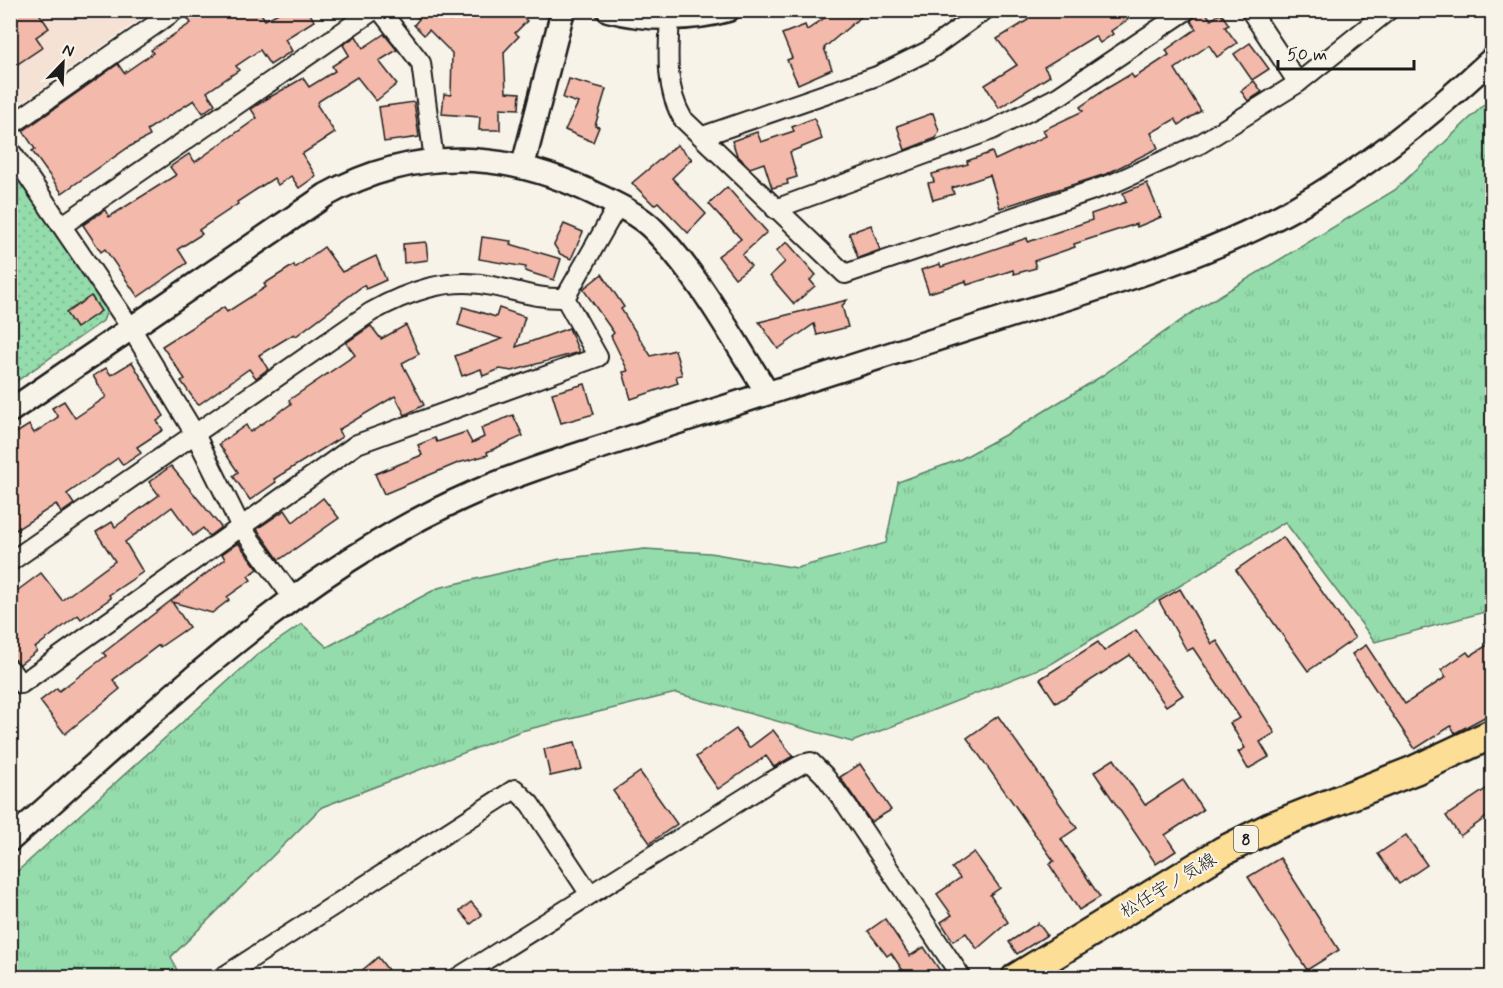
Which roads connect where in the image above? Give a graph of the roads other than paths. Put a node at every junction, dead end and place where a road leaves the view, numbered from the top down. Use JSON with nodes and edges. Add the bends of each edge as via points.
{"nodes":[{"id":1,"x":176,"y":10,"type":"edge"},
{"id":2,"x":374,"y":10,"type":"edge"},
{"id":3,"x":380,"y":10,"type":"edge"},
{"id":4,"x":563,"y":10,"type":"edge"},
{"id":5,"x":608,"y":10,"type":"edge"},
{"id":6,"x":728,"y":10,"type":"edge"},
{"id":7,"x":985,"y":10,"type":"edge"},
{"id":8,"x":1187,"y":10,"type":"edge"},
{"id":9,"x":1250,"y":10,"type":"edge"},
{"id":10,"x":1389,"y":10,"type":"edge"},
{"id":11,"x":670,"y":17,"type":"junction"},
{"id":12,"x":1492,"y":59,"type":"edge"},
{"id":13,"x":1298,"y":83,"type":"junction"},
{"id":14,"x":10,"y":126,"type":"edge"},
{"id":15,"x":703,"y":136,"type":"junction"},
{"id":16,"x":10,"y":150,"type":"edge"},
{"id":17,"x":434,"y":160,"type":"junction"},
{"id":18,"x":523,"y":166,"type":"junction"},
{"id":19,"x":618,"y":205,"type":"junction"},
{"id":20,"x":775,"y":210,"type":"junction"},
{"id":21,"x":63,"y":225,"type":"junction"},
{"id":22,"x":565,"y":298,"type":"junction"},
{"id":23,"x":131,"y":328,"type":"junction"},
{"id":24,"x":767,"y":392,"type":"junction"},
{"id":25,"x":10,"y":411,"type":"edge"},
{"id":26,"x":195,"y":434,"type":"junction"},
{"id":27,"x":240,"y":527,"type":"junction"},
{"id":28,"x":10,"y":562,"type":"edge"},
{"id":29,"x":293,"y":598,"type":"junction"},
{"id":30,"x":10,"y":669,"type":"edge"},
{"id":31,"x":1492,"y":734,"type":"edge"},
{"id":32,"x":10,"y":840,"type":"edge"},
{"id":33,"x":589,"y":893,"type":"junction"},
{"id":34,"x":221,"y":978,"type":"edge"},
{"id":35,"x":457,"y":978,"type":"edge"},
{"id":36,"x":962,"y":978,"type":"edge"},
{"id":37,"x":1016,"y":978,"type":"edge"}],
"edges":[{"from":1,"to":14,"type":"street"},
{"from":2,"to":21,"type":"street"},
{"from":3,"to":17,"type":"street","via":[[421,63]]},
{"from":4,"to":18,"type":"street"},
{"from":5,"to":11,"type":"street"},
{"from":6,"to":11,"type":"street"},
{"from":7,"to":15,"type":"street","via":[[928,51],[876,76]]},
{"from":8,"to":20,"type":"street","via":[[1059,96],[992,130]]},
{"from":9,"to":13,"type":"street"},
{"from":10,"to":13,"type":"street"},
{"from":11,"to":15,"type":"street","via":[[670,84],[674,104],[683,119]]},
{"from":12,"to":24,"type":"street","via":[[1403,137],[1325,190],[1261,226],[1083,294]]},
{"from":13,"to":20,"type":"street","via":[[1200,144],[1114,183],[845,274]]},
{"from":15,"to":20,"type":"street"},
{"from":16,"to":21,"type":"street"},
{"from":17,"to":18,"type":"street","via":[[476,159]]},
{"from":17,"to":23,"type":"street","via":[[375,172],[348,183]]},
{"from":18,"to":19,"type":"street","via":[[567,180]]},
{"from":19,"to":22,"type":"street"},
{"from":19,"to":24,"type":"street","via":[[654,230],[693,277]]},
{"from":21,"to":23,"type":"street"},
{"from":22,"to":26,"type":"street","via":[[544,299],[488,285],[440,284],[399,296]]},
{"from":22,"to":27,"type":"street","via":[[598,357],[357,444]]},
{"from":23,"to":25,"type":"street"},
{"from":23,"to":26,"type":"street"},
{"from":24,"to":29,"type":"street","via":[[477,491],[416,519]]},
{"from":26,"to":27,"type":"street"},
{"from":26,"to":28,"type":"street"},
{"from":27,"to":29,"type":"street"},
{"from":27,"to":30,"type":"street","via":[[21,684]]},
{"from":29,"to":32,"type":"street","via":[[245,633]]},
{"from":31,"to":37,"type":"main road","name":"松任宇ノ気線","number":"8","via":[[1223,851]]},
{"from":33,"to":34,"type":"street","via":[[530,804],[515,789]]},
{"from":33,"to":35,"type":"street"},
{"from":33,"to":36,"type":"street","via":[[770,782],[811,762],[847,806]]}]}
